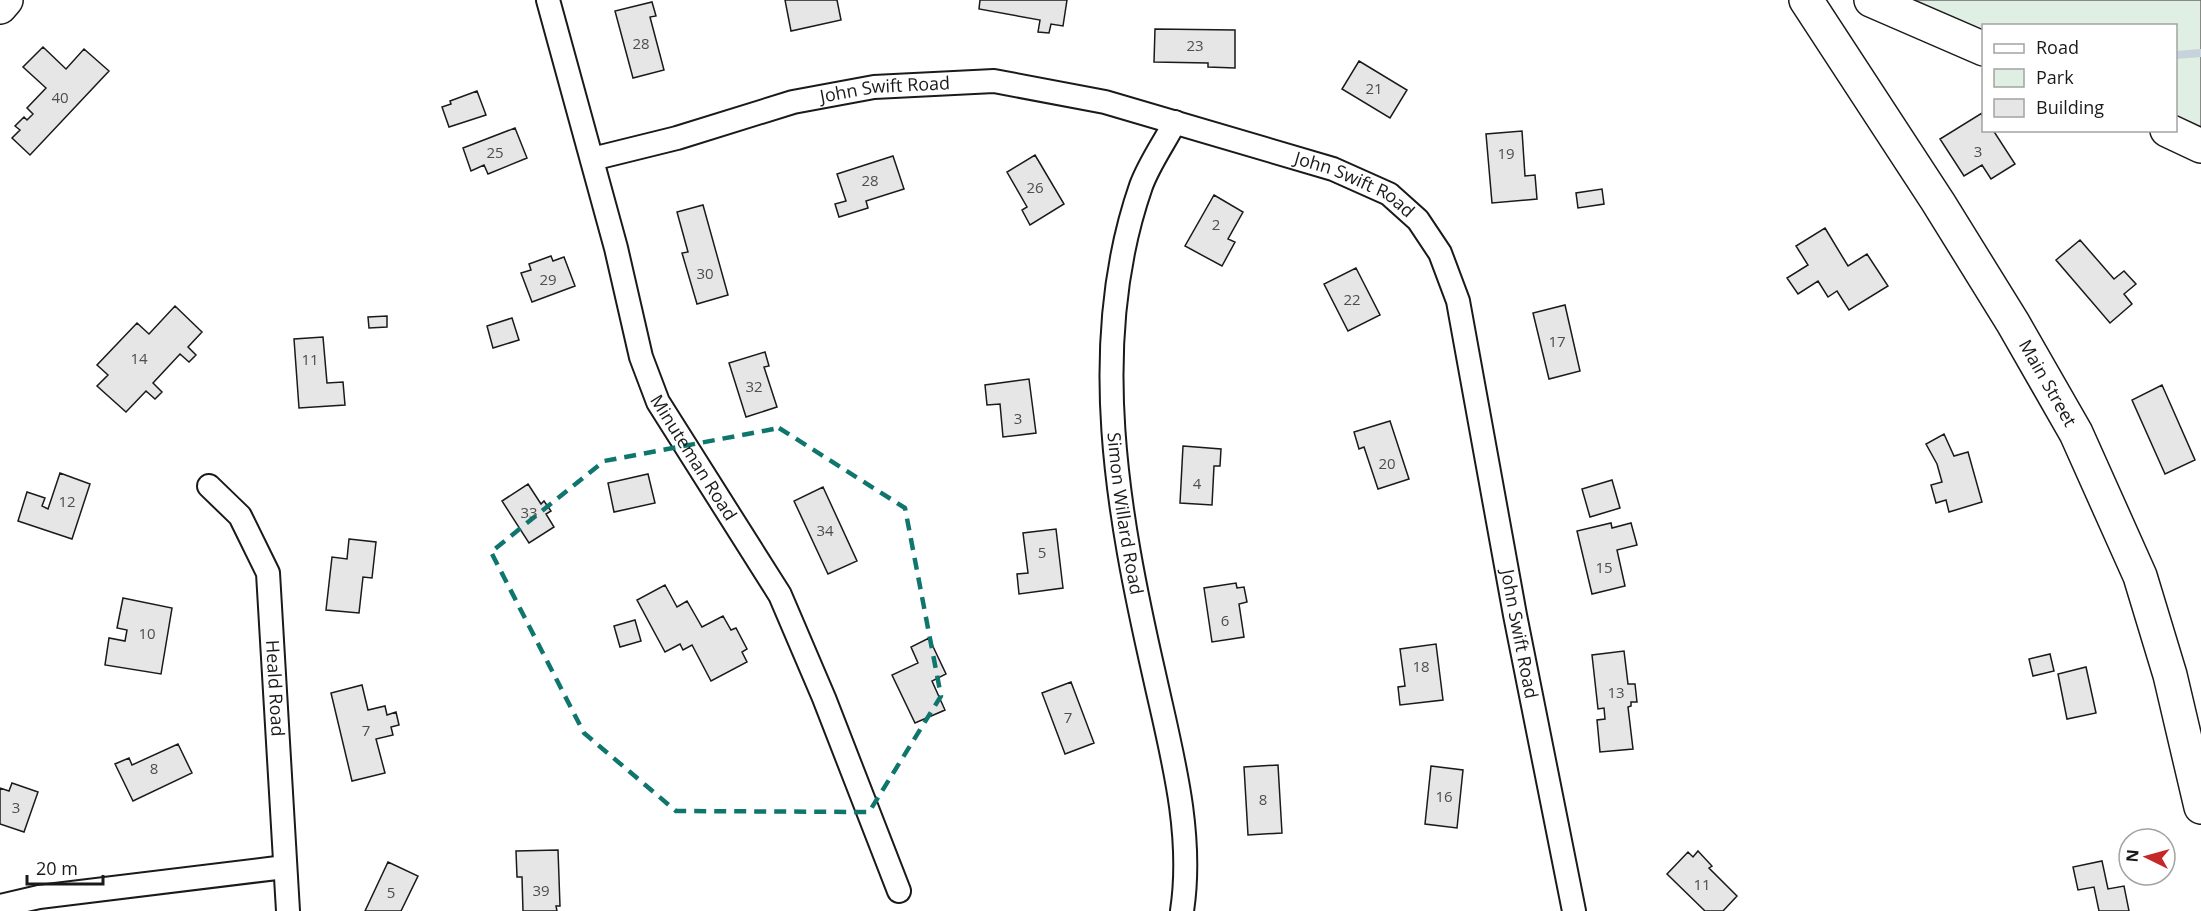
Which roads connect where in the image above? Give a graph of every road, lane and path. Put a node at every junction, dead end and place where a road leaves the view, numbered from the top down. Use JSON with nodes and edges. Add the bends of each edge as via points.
{"nodes":[{"id":1,"x":6,"y":0,"type":"edge"},
{"id":2,"x":548,"y":0,"type":"edge"},
{"id":3,"x":1806,"y":0,"type":"edge"},
{"id":4,"x":1871,"y":0,"type":"edge"},
{"id":5,"x":0,"y":7,"type":"edge"},
{"id":6,"x":1982,"y":50,"type":"edge"},
{"id":7,"x":1175,"y":122,"type":"junction"},
{"id":8,"x":2171,"y":132,"type":"edge"},
{"id":9,"x":2201,"y":146,"type":"edge"},
{"id":10,"x":592,"y":159,"type":"junction"},
{"id":11,"x":208,"y":486,"type":"dead end"},
{"id":12,"x":2201,"y":807,"type":"edge"},
{"id":13,"x":285,"y":867,"type":"junction"},
{"id":14,"x":899,"y":891,"type":"dead end"},
{"id":15,"x":0,"y":906,"type":"edge"},
{"id":16,"x":288,"y":911,"type":"edge"},
{"id":17,"x":1182,"y":911,"type":"edge"},
{"id":18,"x":1574,"y":911,"type":"edge"}],
"edges":[{"from":1,"to":5,"type":"main road"},
{"from":2,"to":10,"type":"street","name":"Minuteman Road"},
{"from":3,"to":12,"type":"main road","name":"Main Street","via":[[1944,212],[2076,433],[2140,576],[2170,675]]},
{"from":4,"to":6,"type":"main road"},
{"from":7,"to":10,"type":"street","name":"John Swift Road","via":[[1106,102],[994,81],[874,87],[793,102]]},
{"from":7,"to":17,"type":"street","name":"Simon Willard Road","via":[[1142,184],[1120,264],[1112,336],[1117,486],[1185,828]]},
{"from":7,"to":18,"type":"street","name":"John Swift Road","via":[[1333,169],[1389,194],[1418,220],[1440,253],[1458,301]]},
{"from":8,"to":9,"type":"main road"},
{"from":10,"to":14,"type":"street","name":"Minuteman Road","via":[[641,357],[658,402],[780,595]]},
{"from":11,"to":13,"type":"street","name":"Heald Road","via":[[240,516],[268,573]]},
{"from":13,"to":15,"type":"street","via":[[39,897]]},
{"from":13,"to":16,"type":"street","name":"Heald Road"}]}
